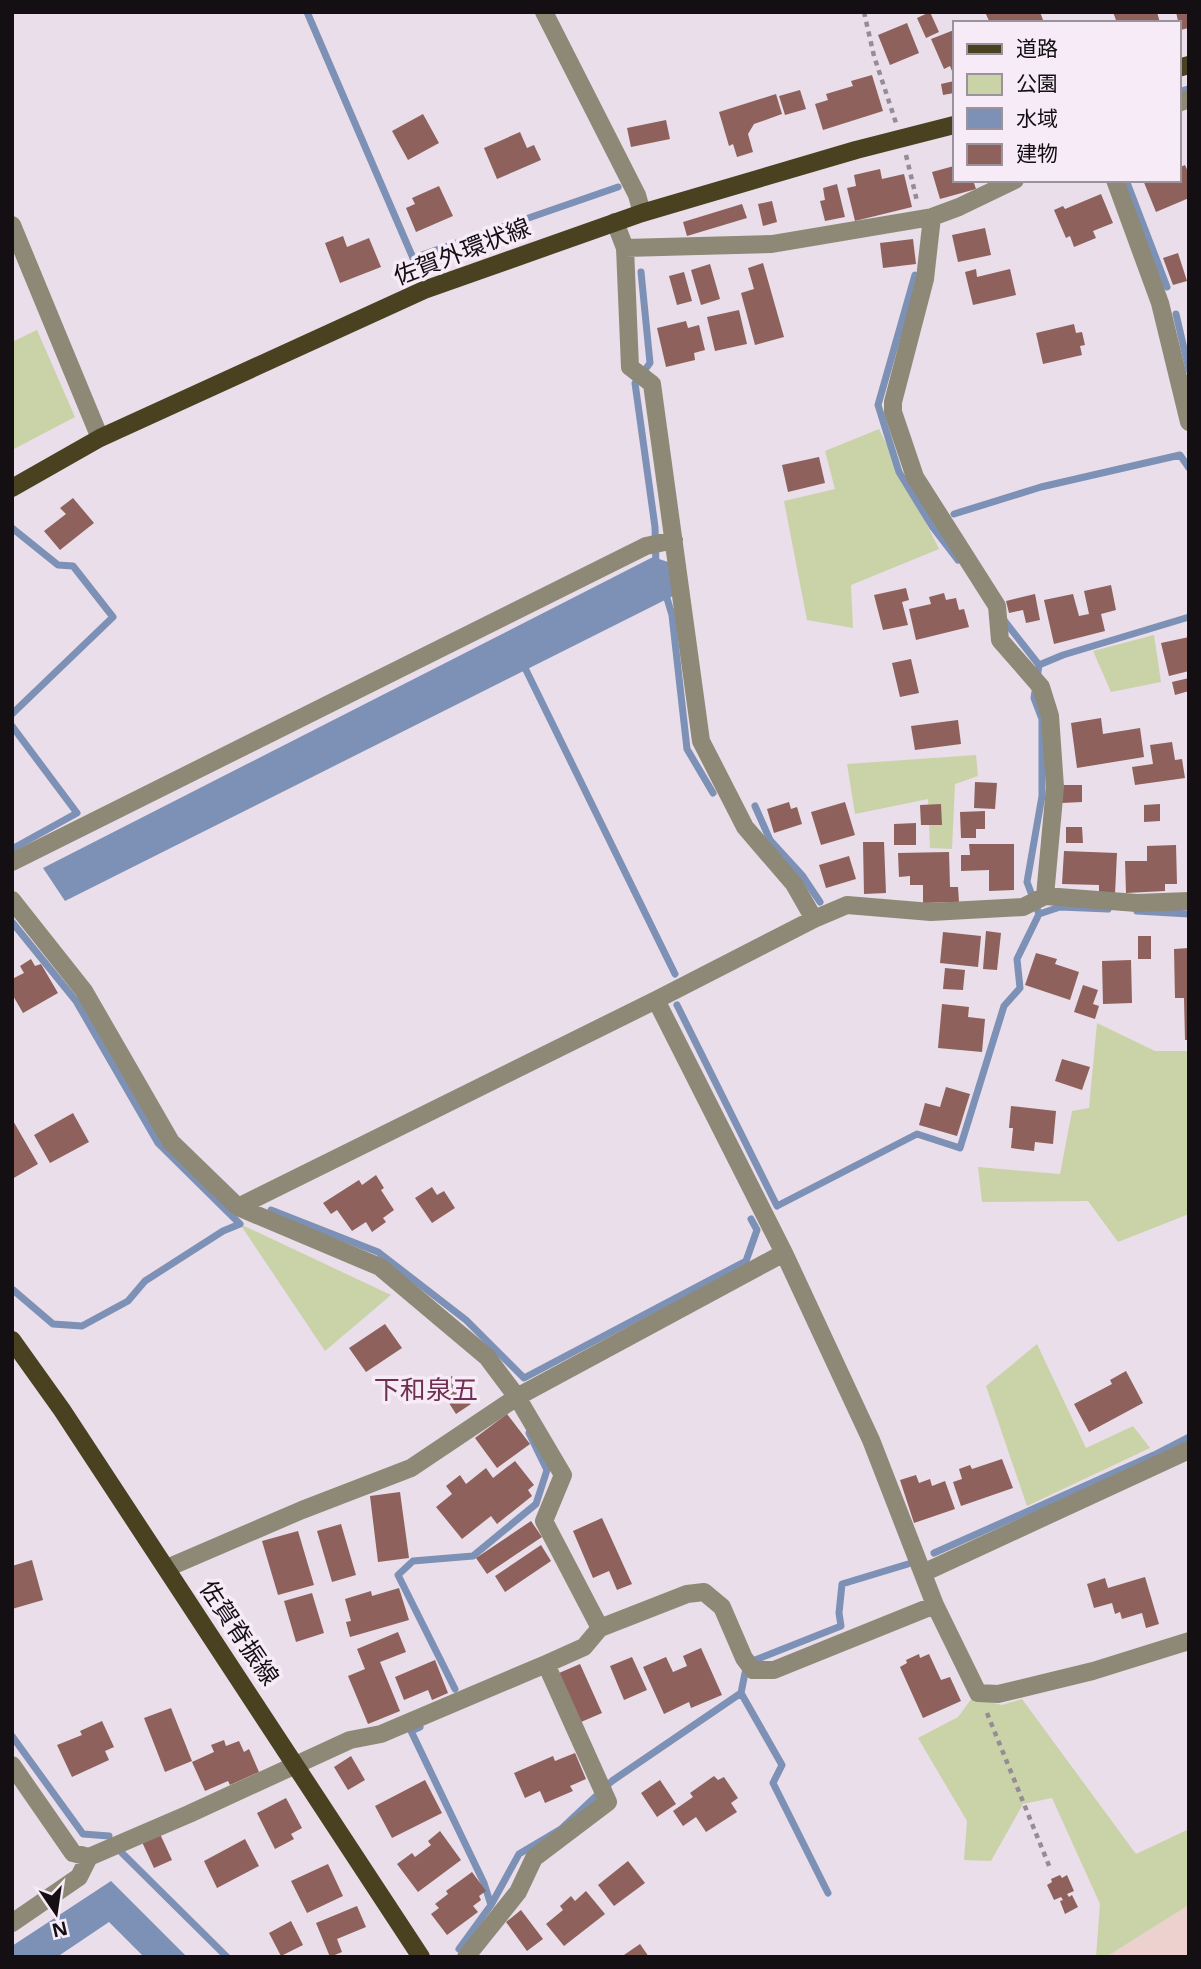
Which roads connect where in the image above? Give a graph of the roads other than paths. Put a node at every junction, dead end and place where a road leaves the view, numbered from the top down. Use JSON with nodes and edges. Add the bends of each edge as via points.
{"nodes":[{"id":1,"x":544,"y":12,"type":"edge"},
{"id":2,"x":953,"y":125,"type":"edge"},
{"id":3,"x":1011,"y":182,"type":"edge"},
{"id":4,"x":1116,"y":182,"type":"edge"},
{"id":5,"x":642,"y":213,"type":"junction"},
{"id":6,"x":926,"y":218,"type":"junction"},
{"id":7,"x":615,"y":222,"type":"junction"},
{"id":8,"x":12,"y":225,"type":"edge"},
{"id":9,"x":625,"y":248,"type":"junction"},
{"id":10,"x":1189,"y":422,"type":"edge"},
{"id":11,"x":100,"y":438,"type":"junction"},
{"id":12,"x":12,"y":488,"type":"edge"},
{"id":13,"x":674,"y":540,"type":"junction"},
{"id":14,"x":12,"y":862,"type":"edge"},
{"id":15,"x":1045,"y":896,"type":"junction"},
{"id":16,"x":12,"y":900,"type":"edge"},
{"id":17,"x":1189,"y":901,"type":"edge"},
{"id":18,"x":814,"y":919,"type":"junction"},
{"id":19,"x":656,"y":1000,"type":"junction"},
{"id":20,"x":238,"y":1207,"type":"junction"},
{"id":21,"x":784,"y":1253,"type":"junction"},
{"id":22,"x":12,"y":1340,"type":"edge"},
{"id":23,"x":18,"y":1358,"type":"edge"},
{"id":24,"x":517,"y":1397,"type":"junction"},
{"id":25,"x":1189,"y":1450,"type":"edge"},
{"id":26,"x":167,"y":1568,"type":"junction"},
{"id":27,"x":923,"y":1573,"type":"junction"},
{"id":28,"x":935,"y":1605,"type":"junction"},
{"id":29,"x":600,"y":1628,"type":"junction"},
{"id":30,"x":1189,"y":1640,"type":"edge"},
{"id":31,"x":546,"y":1664,"type":"junction"},
{"id":32,"x":12,"y":1765,"type":"edge"},
{"id":33,"x":297,"y":1766,"type":"junction"},
{"id":34,"x":89,"y":1857,"type":"junction"},
{"id":35,"x":12,"y":1923,"type":"edge"},
{"id":36,"x":421,"y":1957,"type":"edge"},
{"id":37,"x":466,"y":1957,"type":"edge"}],
"edges":[{"from":1,"to":5,"type":"street","via":[[638,195]]},
{"from":2,"to":5,"type":"main road","name":"佐賀外環状線"},
{"from":3,"to":6,"type":"street"},
{"from":4,"to":10,"type":"street","via":[[1160,303]]},
{"from":5,"to":7,"type":"main road","name":"佐賀外環状線"},
{"from":6,"to":9,"type":"street","via":[[772,244]]},
{"from":6,"to":15,"type":"street","via":[[925,279],[893,412],[915,477],[998,614],[999,640],[1035,681],[1050,716],[1055,787]]},
{"from":7,"to":9,"type":"street"},
{"from":7,"to":11,"type":"main road","name":"佐賀外環状線","via":[[424,290]]},
{"from":8,"to":11,"type":"street"},
{"from":9,"to":13,"type":"street","via":[[630,367],[652,384]]},
{"from":11,"to":12,"type":"main road","name":"佐賀外環状線"},
{"from":13,"to":14,"type":"street","via":[[646,546]]},
{"from":13,"to":18,"type":"street","via":[[701,741],[746,827],[794,884]]},
{"from":15,"to":17,"type":"street","via":[[1137,903]]},
{"from":15,"to":18,"type":"street","via":[[1023,907],[931,912],[847,905]]},
{"from":16,"to":20,"type":"street","via":[[85,991],[171,1142]]},
{"from":18,"to":19,"type":"street"},
{"from":19,"to":20,"type":"street"},
{"from":19,"to":21,"type":"street"},
{"from":20,"to":24,"type":"street","via":[[380,1267],[487,1357]]},
{"from":21,"to":24,"type":"street"},
{"from":21,"to":27,"type":"street","via":[[871,1440]]},
{"from":22,"to":23,"type":"main road","name":"佐賀脊振線"},
{"from":23,"to":26,"type":"main road","name":"佐賀脊振線","via":[[62,1410]]},
{"from":24,"to":26,"type":"street","via":[[411,1468]]},
{"from":24,"to":29,"type":"street","via":[[563,1475],[544,1521]]},
{"from":25,"to":27,"type":"street"},
{"from":26,"to":33,"type":"main road","name":"佐賀脊振線"},
{"from":27,"to":28,"type":"street"},
{"from":28,"to":29,"type":"street","via":[[774,1671],[753,1670],[722,1607],[704,1592],[687,1594]]},
{"from":28,"to":30,"type":"street","via":[[978,1693],[998,1693],[1093,1671]]},
{"from":29,"to":31,"type":"street","via":[[584,1647]]},
{"from":31,"to":33,"type":"street"},
{"from":31,"to":37,"type":"street","via":[[608,1802],[534,1858],[517,1892]]},
{"from":32,"to":34,"type":"street","via":[[73,1853]]},
{"from":33,"to":34,"type":"street"},
{"from":33,"to":36,"type":"main road","name":"佐賀脊振線"},
{"from":34,"to":35,"type":"street","via":[[79,1877]]}]}
